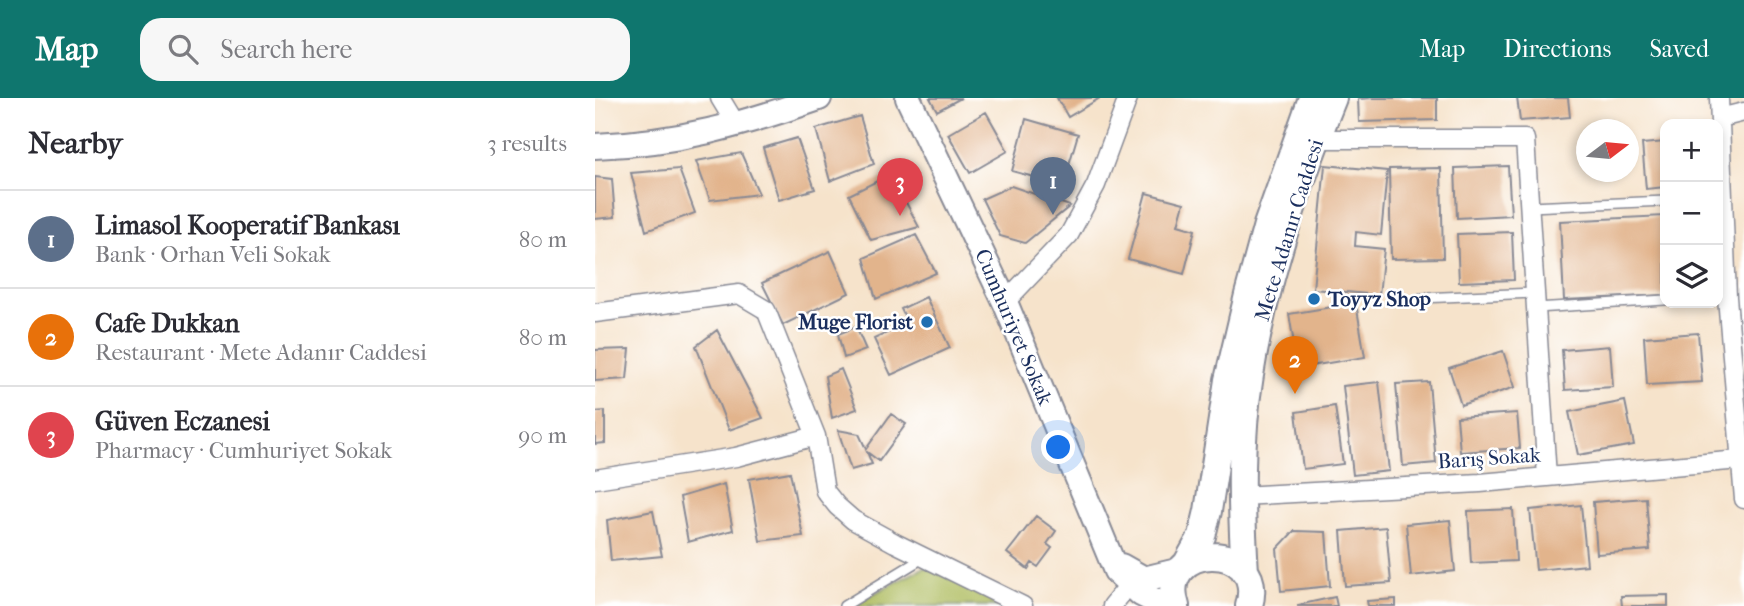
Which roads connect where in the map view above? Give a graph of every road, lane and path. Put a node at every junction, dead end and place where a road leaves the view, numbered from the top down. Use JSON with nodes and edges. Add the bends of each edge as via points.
{"nodes":[{"id":1,"x":720,"y":98,"type":"edge"},
{"id":2,"x":818,"y":98,"type":"edge"},
{"id":3,"x":908,"y":98,"type":"edge"},
{"id":4,"x":1128,"y":98,"type":"edge"},
{"id":5,"x":1312,"y":98,"type":"edge"},
{"id":6,"x":1333,"y":98,"type":"edge"},
{"id":7,"x":1719,"y":98,"type":"edge"},
{"id":8,"x":1744,"y":111,"type":"edge"},
{"id":9,"x":1720,"y":118,"type":"junction"},
{"id":10,"x":737,"y":126,"type":"junction"},
{"id":11,"x":1316,"y":139,"type":"junction"},
{"id":12,"x":595,"y":146,"type":"edge"},
{"id":13,"x":1721,"y":182,"type":"edge"},
{"id":14,"x":1660,"y":201,"type":"edge"},
{"id":15,"x":1529,"y":206,"type":"junction"},
{"id":16,"x":1723,"y":221,"type":"edge"},
{"id":17,"x":1730,"y":296,"type":"edge"},
{"id":18,"x":1421,"y":298,"type":"dead end"},
{"id":19,"x":1660,"y":300,"type":"edge"},
{"id":20,"x":1536,"y":301,"type":"junction"},
{"id":21,"x":1005,"y":302,"type":"junction"},
{"id":22,"x":595,"y":313,"type":"edge"},
{"id":23,"x":1740,"y":392,"type":"edge"},
{"id":24,"x":816,"y":436,"type":"junction"},
{"id":25,"x":1740,"y":460,"type":"junction"},
{"id":26,"x":1547,"y":477,"type":"junction"},
{"id":27,"x":595,"y":479,"type":"edge"},
{"id":28,"x":1241,"y":496,"type":"junction"},
{"id":29,"x":1744,"y":499,"type":"edge"},
{"id":30,"x":923,"y":558,"type":"junction"},
{"id":31,"x":1184,"y":567,"type":"junction"},
{"id":32,"x":1245,"y":572,"type":"junction"},
{"id":33,"x":1132,"y":581,"type":"junction"},
{"id":34,"x":844,"y":606,"type":"edge"},
{"id":35,"x":1023,"y":606,"type":"edge"},
{"id":36,"x":1112,"y":606,"type":"edge"},
{"id":37,"x":1165,"y":606,"type":"edge"},
{"id":38,"x":1176,"y":606,"type":"edge"},
{"id":39,"x":1249,"y":606,"type":"edge"}],
"edges":[{"from":1,"to":10,"type":"street"},
{"from":2,"to":10,"type":"street"},
{"from":3,"to":21,"type":"street","name":"Cumhuriyet Sokak"},
{"from":4,"to":21,"type":"street","via":[[1096,185],[1069,235]]},
{"from":5,"to":31,"type":"main road","name":"Mete Adanır Caddesi","via":[[1248,295],[1228,380],[1208,511],[1202,536]]},
{"from":6,"to":11,"type":"main road","name":"Mete Adanır Caddesi"},
{"from":7,"to":9,"type":"street"},
{"from":8,"to":9,"type":"street"},
{"from":9,"to":13,"type":"street"},
{"from":10,"to":12,"type":"street","via":[[652,144]]},
{"from":11,"to":15,"type":"street","via":[[1525,139]]},
{"from":11,"to":28,"type":"main road","name":"Mete Adanır Caddesi","via":[[1287,224],[1258,334],[1249,377]]},
{"from":14,"to":15,"type":"lane"},
{"from":15,"to":20,"type":"street"},
{"from":16,"to":17,"type":"street"},
{"from":17,"to":23,"type":"street"},
{"from":18,"to":20,"type":"lane"},
{"from":19,"to":20,"type":"lane"},
{"from":20,"to":26,"type":"street"},
{"from":21,"to":33,"type":"street","name":"Cumhuriyet Sokak","via":[[1111,561]]},
{"from":22,"to":24,"type":"street","via":[[739,294],[766,310]]},
{"from":23,"to":25,"type":"street"},
{"from":24,"to":27,"type":"street","via":[[736,457]]},
{"from":24,"to":30,"type":"street","via":[[825,491],[837,506],[853,520]]},
{"from":25,"to":26,"type":"street","name":"Barış Sokak"},
{"from":25,"to":29,"type":"street"},
{"from":26,"to":28,"type":"street","name":"Barış Sokak"},
{"from":28,"to":32,"type":"main road","name":"Mete Adanır Caddesi"},
{"from":30,"to":34,"type":"lane"},
{"from":30,"to":35,"type":"street"},
{"from":31,"to":32,"type":"main road","via":[[1207,555],[1218,555]]},
{"from":31,"to":33,"type":"street"},
{"from":31,"to":38,"type":"main road","name":"Mete Adanır Caddesi","via":[[1173,590]]},
{"from":32,"to":39,"type":"main road","name":"Mete Adanır Caddesi","via":[[1251,592]]},
{"from":33,"to":36,"type":"street"},
{"from":33,"to":37,"type":"street"}]}
